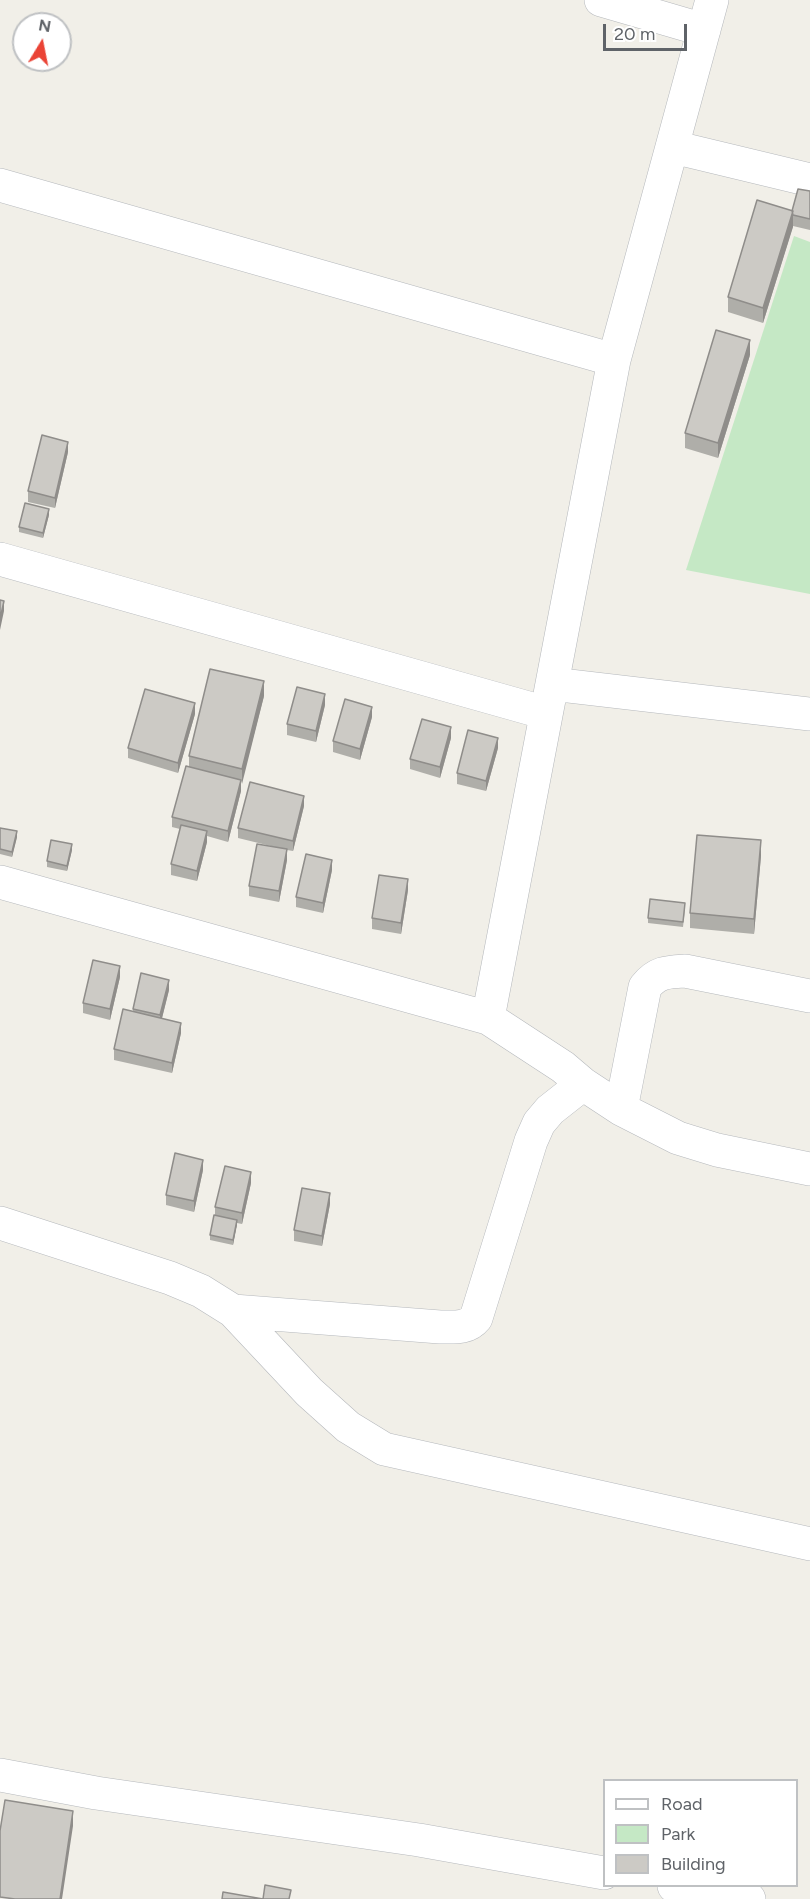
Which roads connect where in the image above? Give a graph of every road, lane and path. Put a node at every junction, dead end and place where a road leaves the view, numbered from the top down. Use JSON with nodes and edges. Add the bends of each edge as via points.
{"nodes":[{"id":1,"x":601,"y":0,"type":"edge"},
{"id":2,"x":708,"y":15,"type":"edge"},
{"id":3,"x":673,"y":147,"type":"junction"},
{"id":4,"x":810,"y":180,"type":"edge"},
{"id":5,"x":0,"y":186,"type":"edge"},
{"id":6,"x":614,"y":360,"type":"junction"},
{"id":7,"x":0,"y":559,"type":"edge"},
{"id":8,"x":549,"y":698,"type":"junction"},
{"id":9,"x":810,"y":714,"type":"edge"},
{"id":10,"x":0,"y":882,"type":"edge"},
{"id":11,"x":810,"y":996,"type":"edge"},
{"id":12,"x":488,"y":1018,"type":"junction"},
{"id":13,"x":583,"y":1084,"type":"junction"},
{"id":14,"x":621,"y":1109,"type":"junction"},
{"id":15,"x":810,"y":1169,"type":"edge"},
{"id":16,"x":0,"y":1222,"type":"edge"},
{"id":17,"x":233,"y":1311,"type":"junction"},
{"id":18,"x":810,"y":1544,"type":"edge"},
{"id":19,"x":0,"y":1775,"type":"edge"},
{"id":20,"x":603,"y":1873,"type":"edge"},
{"id":21,"x":680,"y":1887,"type":"edge"},
{"id":22,"x":749,"y":1899,"type":"edge"}],
"edges":[{"from":1,"to":2,"type":"street"},
{"from":2,"to":3,"type":"street"},
{"from":3,"to":4,"type":"street"},
{"from":3,"to":6,"type":"street"},
{"from":5,"to":6,"type":"street"},
{"from":6,"to":8,"type":"street"},
{"from":7,"to":8,"type":"street"},
{"from":8,"to":9,"type":"street"},
{"from":8,"to":12,"type":"street"},
{"from":10,"to":12,"type":"street"},
{"from":11,"to":14,"type":"street","via":[[685,971],[653,977],[645,987]]},
{"from":12,"to":13,"type":"street"},
{"from":13,"to":14,"type":"street"},
{"from":13,"to":17,"type":"street","via":[[539,1123],[472,1323],[440,1327]]},
{"from":14,"to":15,"type":"street","via":[[678,1138]]},
{"from":16,"to":17,"type":"street","via":[[170,1278]]},
{"from":17,"to":18,"type":"street","via":[[309,1392],[348,1427],[384,1449]]},
{"from":19,"to":20,"type":"street"},
{"from":21,"to":22,"type":"street"}]}
